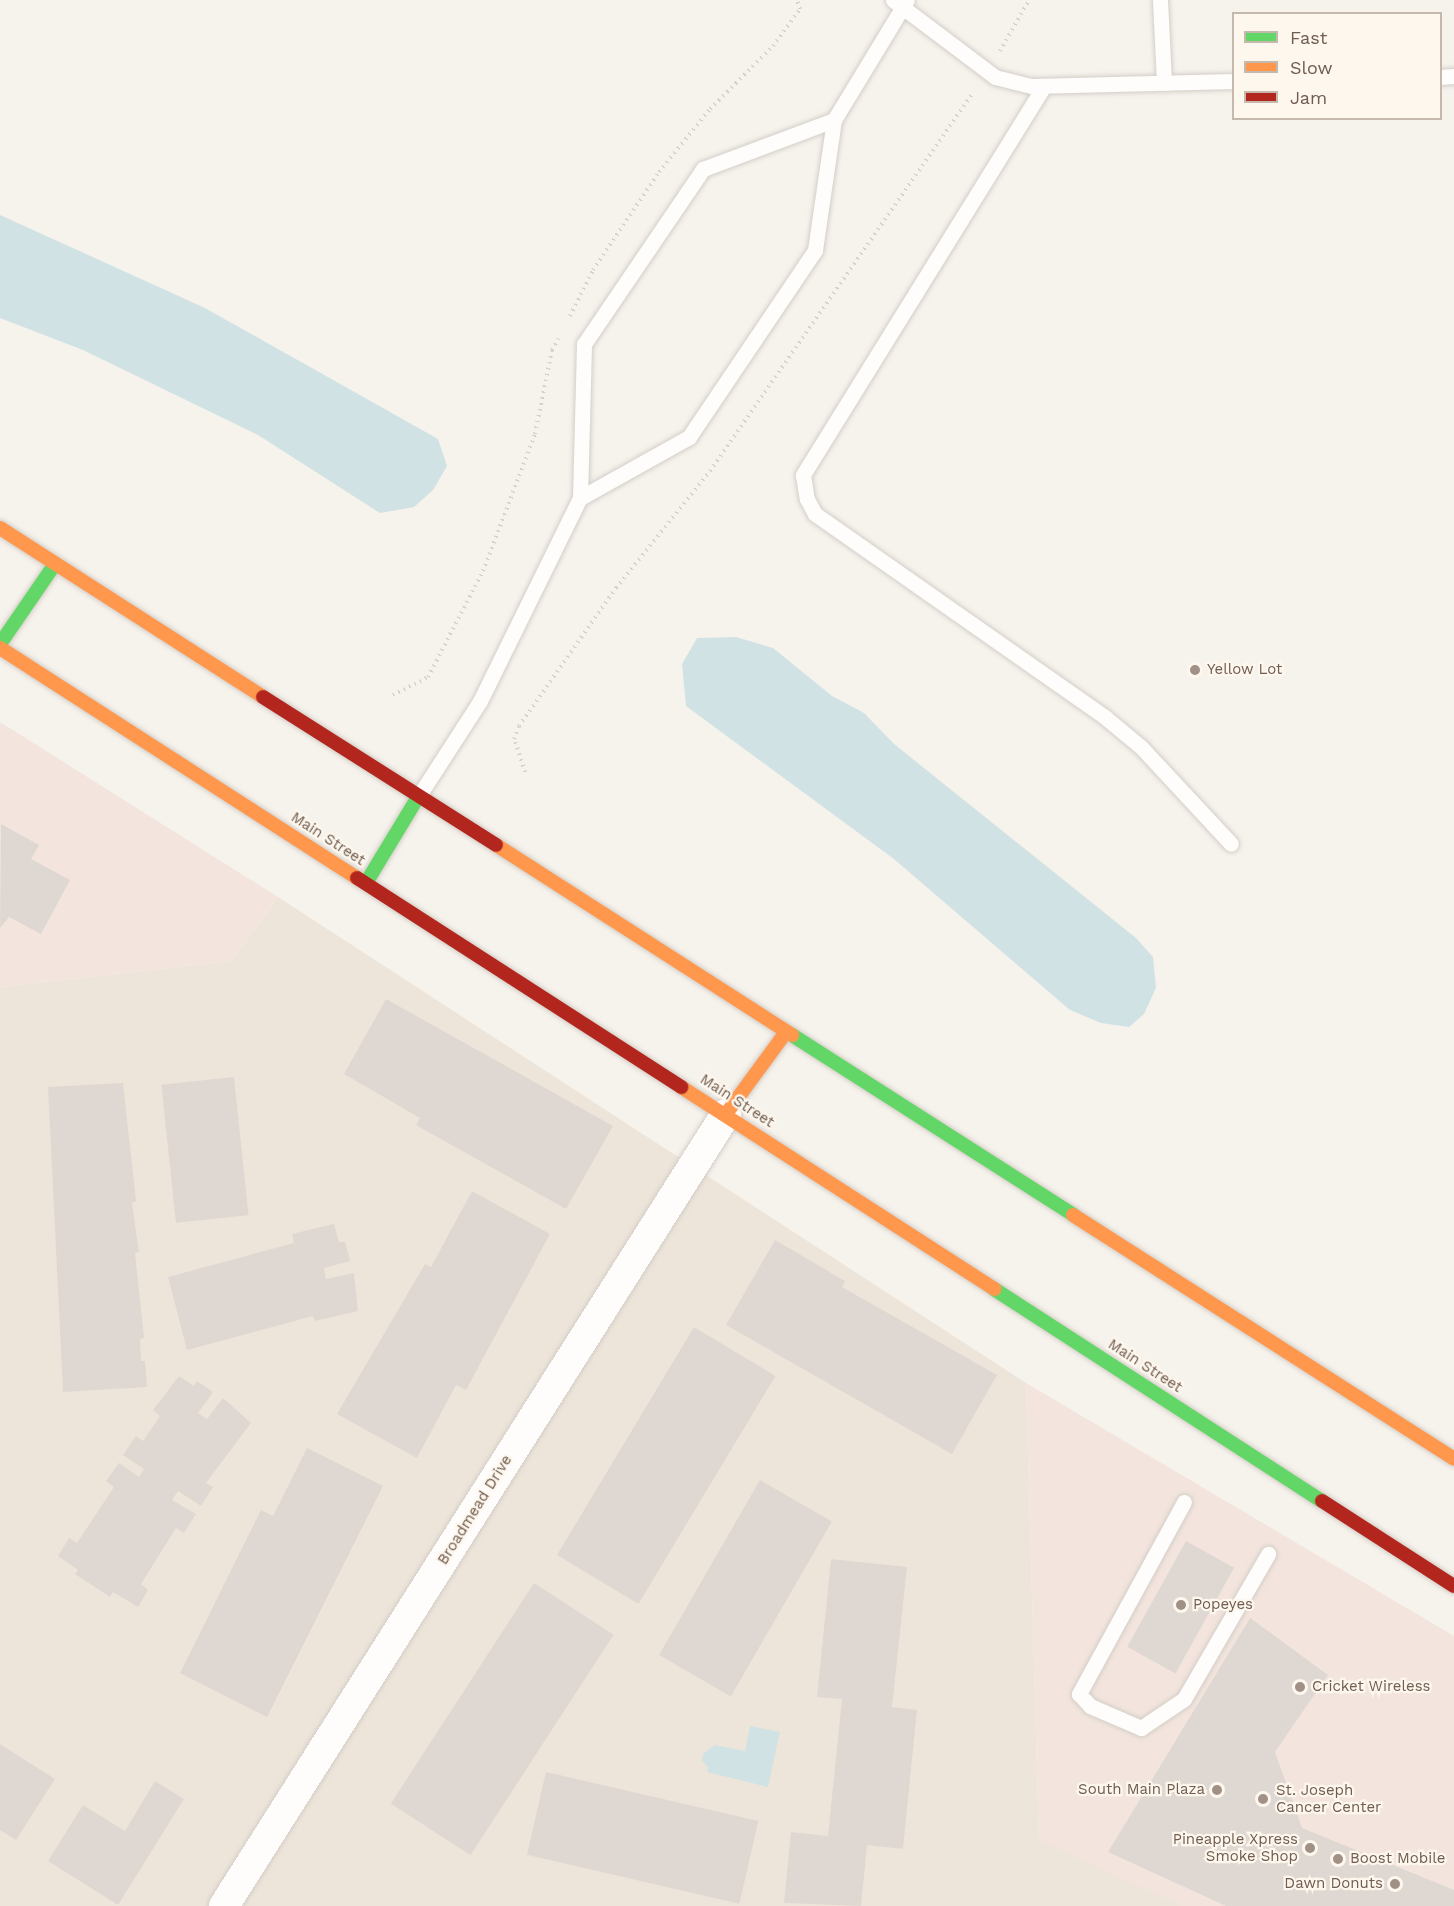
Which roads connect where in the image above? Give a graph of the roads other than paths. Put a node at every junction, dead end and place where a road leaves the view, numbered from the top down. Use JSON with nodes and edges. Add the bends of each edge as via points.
{"nodes":[{"id":1,"x":1160,"y":0,"type":"edge"},
{"id":2,"x":901,"y":2,"type":"edge"},
{"id":3,"x":1232,"y":81,"type":"edge"},
{"id":4,"x":1164,"y":83,"type":"junction"},
{"id":5,"x":1044,"y":86,"type":"junction"},
{"id":6,"x":834,"y":120,"type":"junction"},
{"id":7,"x":580,"y":498,"type":"junction"},
{"id":8,"x":0,"y":528,"type":"edge"},
{"id":9,"x":55,"y":564,"type":"junction"},
{"id":10,"x":0,"y":646,"type":"edge"},
{"id":11,"x":418,"y":797,"type":"junction"},
{"id":12,"x":1232,"y":844,"type":"dead end"},
{"id":13,"x":366,"y":883,"type":"junction"},
{"id":14,"x":786,"y":1032,"type":"junction"},
{"id":15,"x":726,"y":1114,"type":"junction"},
{"id":16,"x":1454,"y":1459,"type":"edge"},
{"id":17,"x":1184,"y":1502,"type":"dead end"},
{"id":18,"x":1268,"y":1554,"type":"dead end"},
{"id":19,"x":1454,"y":1586,"type":"edge"},
{"id":20,"x":224,"y":1906,"type":"edge"}],
"edges":[{"from":1,"to":4,"type":"lane"},
{"from":2,"to":5,"type":"lane","via":[[988,72]]},
{"from":2,"to":6,"type":"lane"},
{"from":3,"to":4,"type":"lane"},
{"from":4,"to":5,"type":"lane"},
{"from":5,"to":12,"type":"lane","via":[[802,476],[807,499],[815,514],[1107,718],[1141,747]]},
{"from":6,"to":7,"type":"lane","via":[[815,250],[689,437]]},
{"from":6,"to":7,"type":"lane","via":[[703,169],[584,344]]},
{"from":7,"to":11,"type":"lane","via":[[480,701]]},
{"from":8,"to":9,"type":"main road"},
{"from":9,"to":10,"type":"main road"},
{"from":9,"to":11,"type":"main road"},
{"from":10,"to":13,"type":"main road","name":"Main Street"},
{"from":11,"to":13,"type":"main road"},
{"from":11,"to":14,"type":"main road"},
{"from":13,"to":15,"type":"main road","name":"Main Street"},
{"from":14,"to":15,"type":"main road"},
{"from":14,"to":16,"type":"main road"},
{"from":15,"to":19,"type":"main road","name":"Main Street"},
{"from":15,"to":20,"type":"street","name":"Broadmead Drive"},
{"from":17,"to":18,"type":"lane","via":[[1079,1694],[1090,1706],[1141,1728],[1184,1699]]}]}
